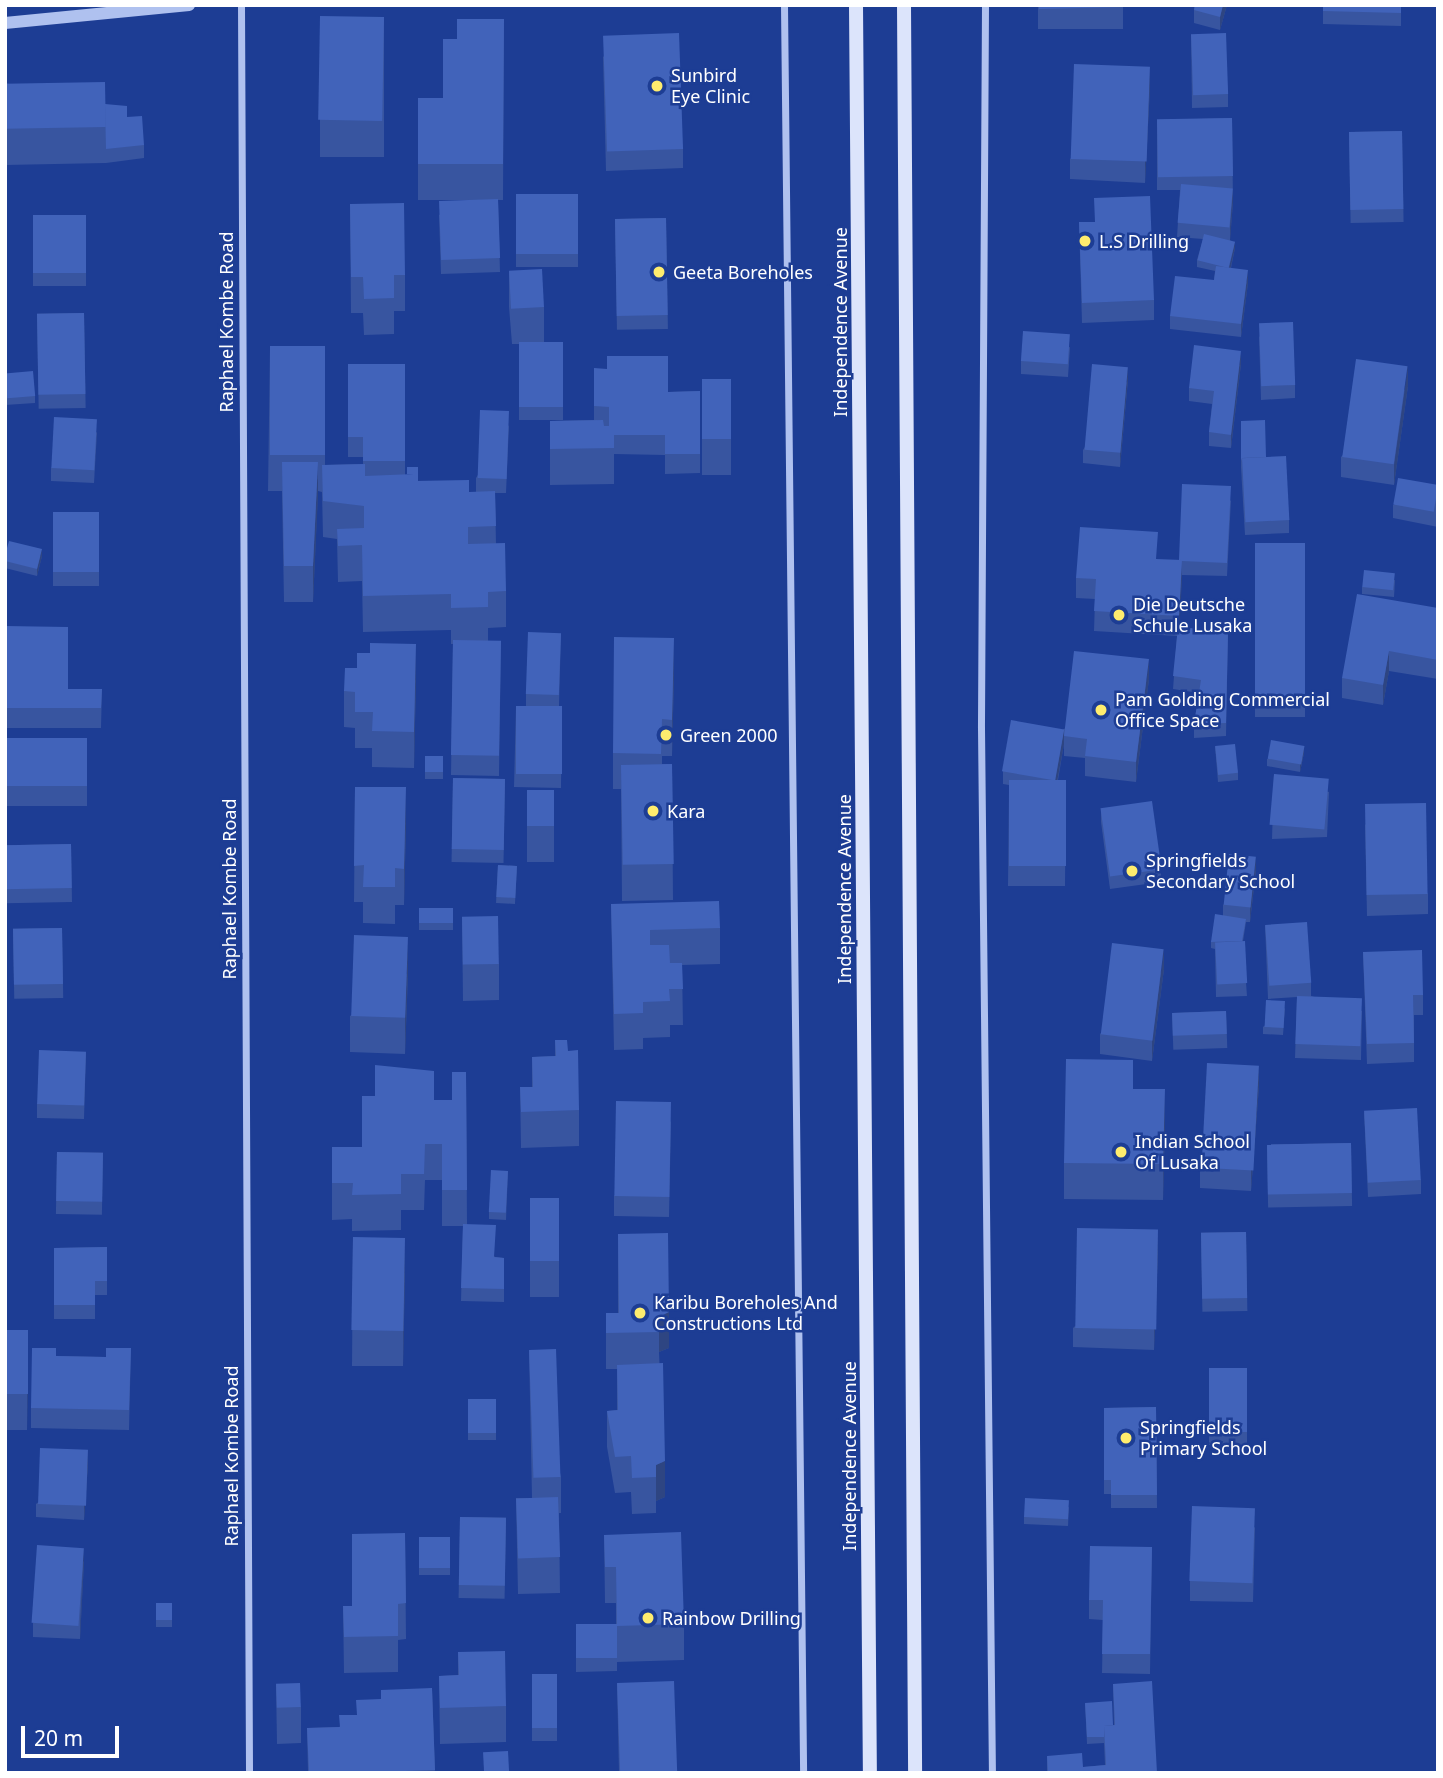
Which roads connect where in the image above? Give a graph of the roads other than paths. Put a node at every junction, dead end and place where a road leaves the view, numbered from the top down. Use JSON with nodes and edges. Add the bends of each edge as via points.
{"nodes":[{"id":1,"x":189,"y":5,"type":"edge"},
{"id":2,"x":241,"y":5,"type":"edge"},
{"id":3,"x":784,"y":5,"type":"edge"},
{"id":4,"x":856,"y":5,"type":"edge"},
{"id":5,"x":904,"y":5,"type":"edge"},
{"id":6,"x":985,"y":5,"type":"edge"},
{"id":7,"x":5,"y":23,"type":"edge"},
{"id":8,"x":249,"y":1773,"type":"edge"},
{"id":9,"x":803,"y":1773,"type":"edge"},
{"id":10,"x":870,"y":1773,"type":"edge"},
{"id":11,"x":915,"y":1773,"type":"edge"},
{"id":12,"x":992,"y":1773,"type":"edge"}],
"edges":[{"from":1,"to":7,"type":"street"},
{"from":2,"to":8,"type":"street","name":"Raphael Kombe Road"},
{"from":3,"to":9,"type":"street"},
{"from":4,"to":10,"type":"main road","name":"Independence Avenue"},
{"from":5,"to":11,"type":"main road"},
{"from":6,"to":12,"type":"street","via":[[981,728]]}]}
